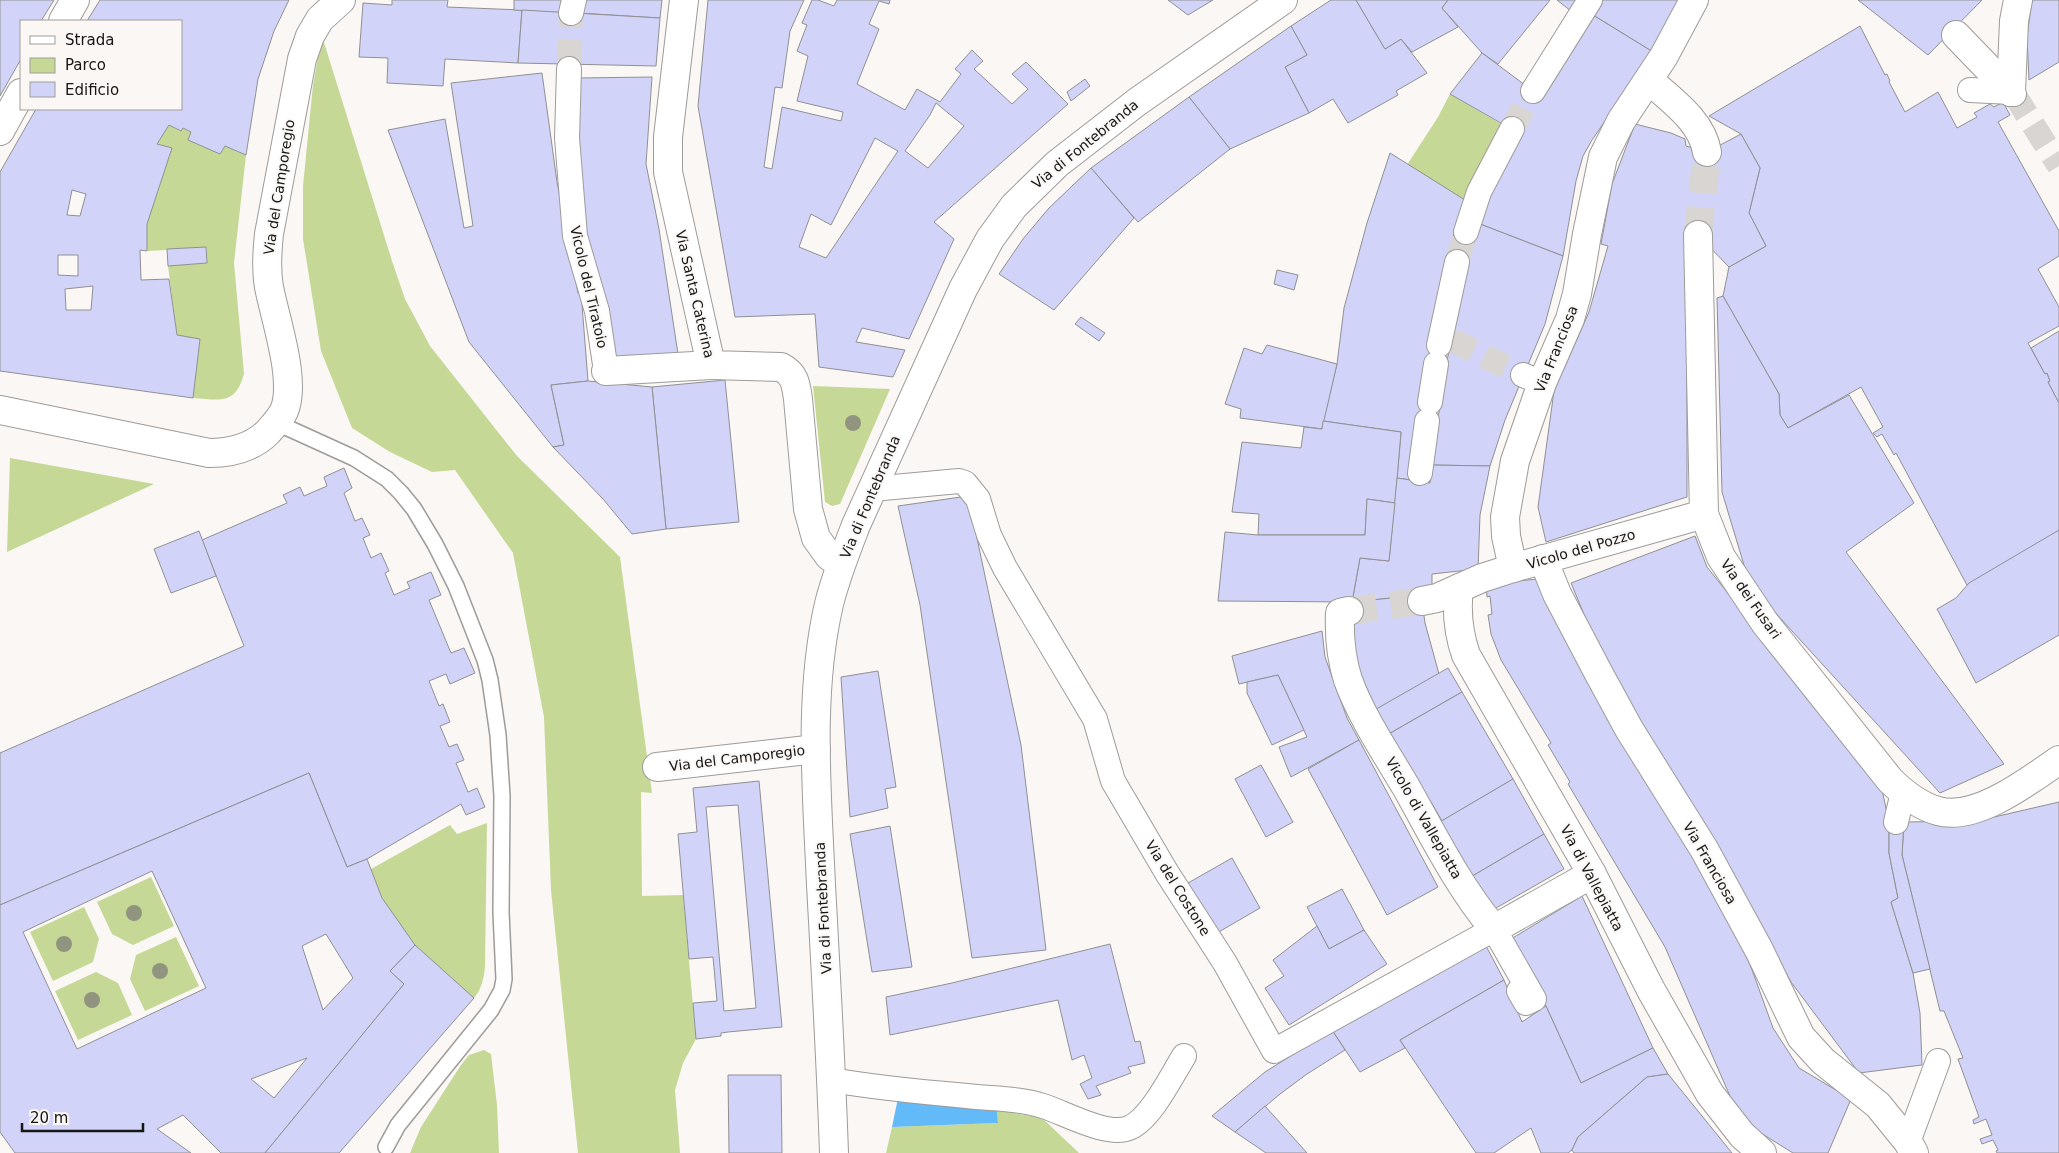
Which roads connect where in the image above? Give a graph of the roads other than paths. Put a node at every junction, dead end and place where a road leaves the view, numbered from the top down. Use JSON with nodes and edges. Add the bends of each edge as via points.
{"nodes":[{"id":1,"x":75,"y":0,"type":"edge"},
{"id":2,"x":341,"y":0,"type":"edge"},
{"id":3,"x":684,"y":0,"type":"edge"},
{"id":4,"x":1590,"y":0,"type":"edge"},
{"id":5,"x":1694,"y":0,"type":"edge"},
{"id":6,"x":2018,"y":0,"type":"edge"},
{"id":7,"x":1279,"y":2,"type":"edge"},
{"id":8,"x":64,"y":20,"type":"edge"},
{"id":9,"x":1956,"y":35,"type":"dead end"},
{"id":10,"x":569,"y":68,"type":"tunnel mouth"},
{"id":11,"x":1649,"y":80,"type":"junction"},
{"id":12,"x":1970,"y":90,"type":"dead end"},
{"id":13,"x":1533,"y":91,"type":"tunnel mouth"},
{"id":14,"x":2012,"y":93,"type":"junction"},
{"id":15,"x":20,"y":95,"type":"edge"},
{"id":16,"x":1512,"y":129,"type":"tunnel mouth"},
{"id":17,"x":0,"y":131,"type":"edge"},
{"id":18,"x":1707,"y":152,"type":"tunnel mouth"},
{"id":19,"x":1466,"y":232,"type":"tunnel mouth"},
{"id":20,"x":1698,"y":235,"type":"tunnel mouth"},
{"id":21,"x":1457,"y":262,"type":"tunnel mouth"},
{"id":22,"x":711,"y":365,"type":"junction"},
{"id":23,"x":606,"y":371,"type":"joint"},
{"id":24,"x":0,"y":410,"type":"edge"},
{"id":25,"x":277,"y":423,"type":"junction"},
{"id":26,"x":1420,"y":473,"type":"dead end"},
{"id":27,"x":872,"y":489,"type":"junction"},
{"id":28,"x":1704,"y":514,"type":"junction"},
{"id":29,"x":1543,"y":559,"type":"junction"},
{"id":30,"x":841,"y":564,"type":"junction"},
{"id":31,"x":1513,"y":568,"type":"junction"},
{"id":32,"x":1459,"y":588,"type":"junction"},
{"id":33,"x":1422,"y":602,"type":"tunnel mouth"},
{"id":34,"x":1349,"y":611,"type":"dead end"},
{"id":35,"x":816,"y":749,"type":"junction"},
{"id":36,"x":2059,"y":760,"type":"edge"},
{"id":37,"x":657,"y":767,"type":"dead end"},
{"id":38,"x":1903,"y":792,"type":"junction"},
{"id":39,"x":1896,"y":822,"type":"dead end"},
{"id":40,"x":1592,"y":874,"type":"junction"},
{"id":41,"x":1494,"y":929,"type":"junction"},
{"id":42,"x":1519,"y":991,"type":"dead end"},
{"id":43,"x":1184,"y":1056,"type":"dead end"},
{"id":44,"x":1938,"y":1061,"type":"dead end"},
{"id":45,"x":832,"y":1080,"type":"junction"},
{"id":46,"x":386,"y":1147,"type":"dead end"},
{"id":47,"x":1911,"y":1148,"type":"edge"},
{"id":48,"x":834,"y":1153,"type":"edge"},
{"id":49,"x":1762,"y":1153,"type":"edge"}],
"edges":[{"from":1,"to":8,"type":"street"},
{"from":2,"to":25,"type":"street","name":"Via del Camporegio","via":[[320,19],[302,59],[269,234],[267,272],[288,378],[285,409]]},
{"from":3,"to":22,"type":"street","name":"Via Santa Caterina","via":[[668,137],[668,172]]},
{"from":4,"to":13,"type":"street"},
{"from":5,"to":11,"type":"street","name":"Via Franciosa"},
{"from":6,"to":14,"type":"street","via":[[2014,21]]},
{"from":7,"to":27,"type":"street","name":"Via di Fontebranda","via":[[1137,102],[1057,164],[1014,206],[990,239],[963,289]]},
{"from":9,"to":14,"type":"street"},
{"from":10,"to":23,"type":"street","name":"Vicolo del Tiratoio","via":[[567,138],[575,236],[597,311]]},
{"from":11,"to":18,"type":"street","via":[[1688,116],[1700,132]]},
{"from":11,"to":31,"type":"street","name":"Via Franciosa","via":[[1621,121],[1603,157],[1570,319],[1532,379],[1505,517]]},
{"from":12,"to":14,"type":"street"},
{"from":15,"to":17,"type":"street"},
{"from":16,"to":19,"type":"street","via":[[1480,192]]},
{"from":20,"to":28,"type":"street","name":"Via dei Fusari"},
{"from":21,"to":26,"type":"street","via":[[1428,412]]},
{"from":22,"to":23,"type":"street","name":"Vicolo del Tiratoio"},
{"from":22,"to":30,"type":"street","name":"Via Santa Caterina","via":[[781,367],[793,377],[808,509],[816,538]]},
{"from":24,"to":25,"type":"street","name":"Via del Camporegio","via":[[209,453],[246,447]]},
{"from":25,"to":46,"type":"lane","via":[[354,458],[387,479],[414,509],[456,586],[485,660],[494,703],[501,781],[502,990],[491,1010],[398,1125]]},
{"from":27,"to":30,"type":"street","name":"Via di Fontebranda"},
{"from":27,"to":41,"type":"street","name":"Via del Costone","via":[[959,481],[972,490],[1006,568],[1095,719],[1113,781],[1274,1051]]},
{"from":28,"to":29,"type":"street","name":"Vicolo del Pozzo"},
{"from":28,"to":38,"type":"street","name":"Via dei Fusari","via":[[1721,558],[1765,623]]},
{"from":29,"to":31,"type":"street","name":"Vicolo del Pozzo"},
{"from":29,"to":47,"type":"street","name":"Via Franciosa","via":[[1557,594],[1602,680],[1704,849],[1759,950],[1800,1037],[1823,1061],[1878,1105]]},
{"from":30,"to":35,"type":"street","name":"Via di Fontebranda","via":[[826,620],[819,668]]},
{"from":31,"to":32,"type":"street","name":"Vicolo del Pozzo"},
{"from":32,"to":33,"type":"street"},
{"from":32,"to":40,"type":"street","name":"Via di Vallepiatta","via":[[1456,605],[1459,633],[1466,655]]},
{"from":34,"to":41,"type":"street","name":"Vicolo di Vallepiatta","via":[[1340,613],[1340,644],[1356,698],[1450,864],[1478,910]]},
{"from":35,"to":37,"type":"street","name":"Via del Camporegio"},
{"from":35,"to":45,"type":"street","name":"Via di Fontebranda"},
{"from":36,"to":38,"type":"street","name":"Via dei Fusari","via":[[1981,806],[1953,812],[1933,810]]},
{"from":38,"to":39,"type":"street"},
{"from":40,"to":41,"type":"street","name":"Via del Costone"},
{"from":40,"to":49,"type":"street","name":"Via di Vallepiatta","via":[[1651,990],[1710,1094],[1742,1135]]},
{"from":41,"to":42,"type":"street","name":"Vicolo di Vallepiatta","via":[[1534,998],[1526,1003]]},
{"from":43,"to":45,"type":"street","via":[[1150,1109],[1129,1128],[1120,1129],[1089,1123],[1040,1105],[884,1089]]},
{"from":44,"to":47,"type":"street"},
{"from":45,"to":48,"type":"street","name":"Via di Fontebranda"}]}
